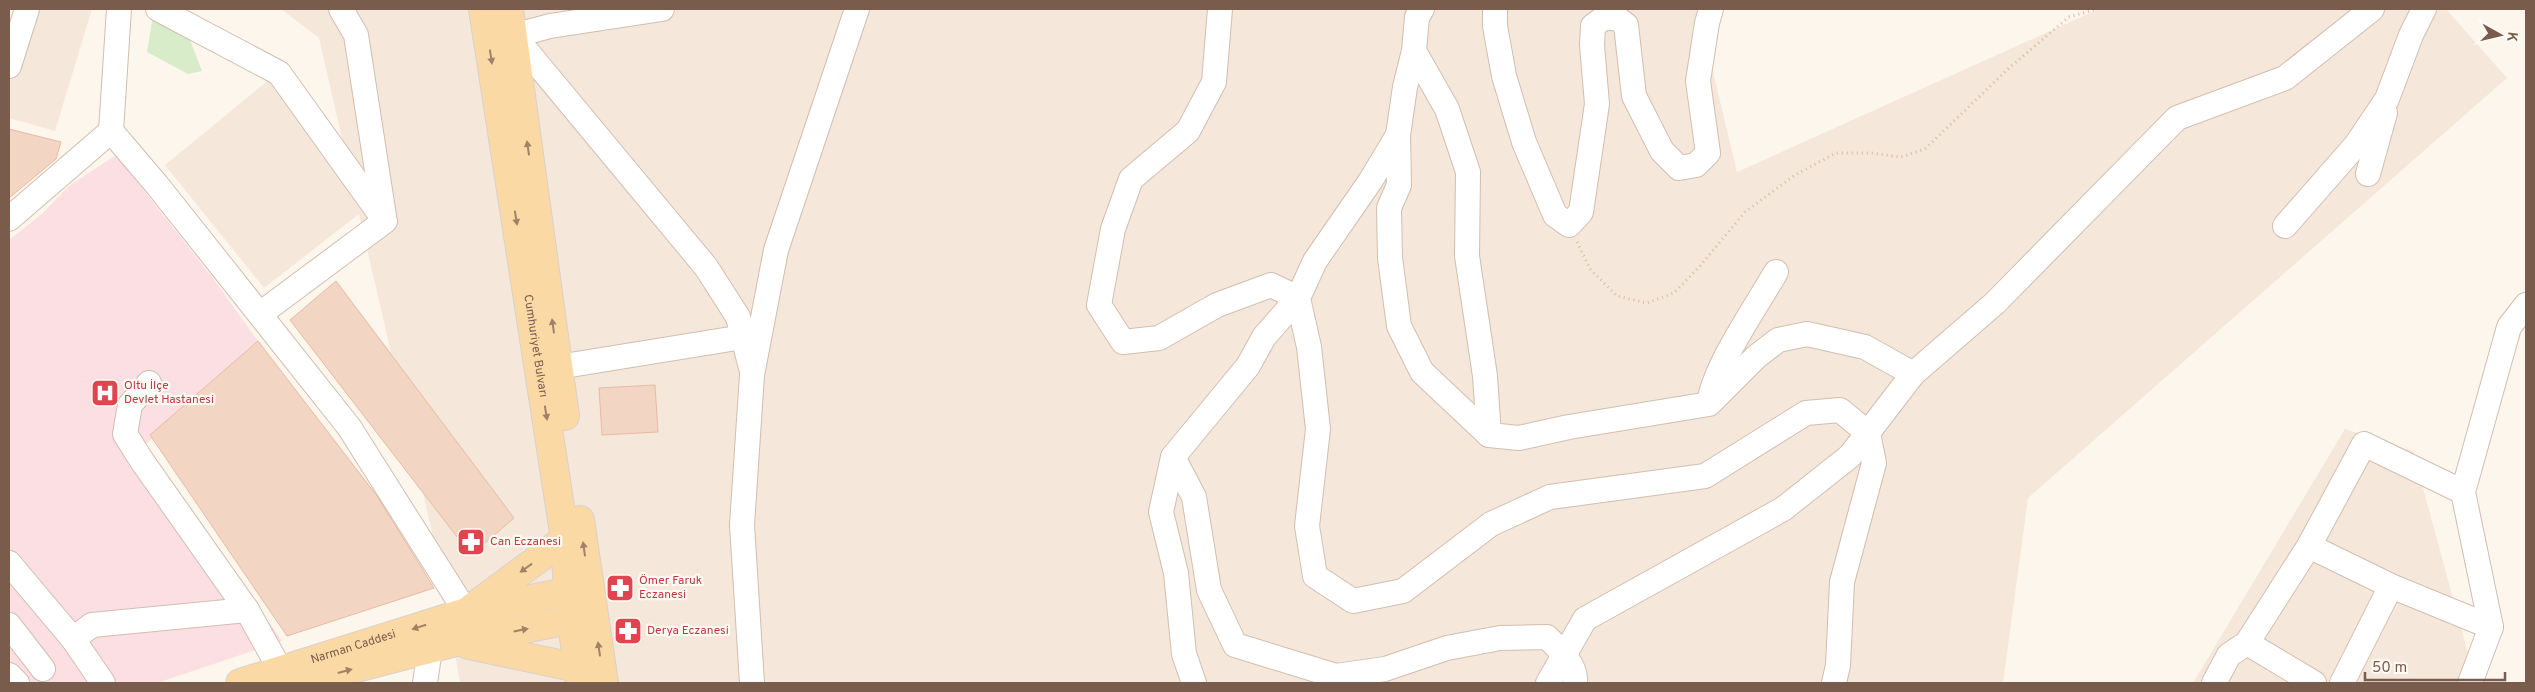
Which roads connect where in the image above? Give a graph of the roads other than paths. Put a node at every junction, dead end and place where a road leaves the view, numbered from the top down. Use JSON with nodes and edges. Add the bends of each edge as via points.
{"nodes":[{"id":1,"x":27,"y":9,"type":"edge"},
{"id":2,"x":119,"y":9,"type":"edge"},
{"id":3,"x":158,"y":9,"type":"edge"},
{"id":4,"x":341,"y":9,"type":"edge"},
{"id":5,"x":483,"y":9,"type":"edge"},
{"id":6,"x":494,"y":9,"type":"edge"},
{"id":7,"x":510,"y":9,"type":"edge"},
{"id":8,"x":662,"y":9,"type":"edge"},
{"id":9,"x":857,"y":9,"type":"edge"},
{"id":10,"x":1220,"y":9,"type":"edge"},
{"id":11,"x":1422,"y":9,"type":"edge"},
{"id":12,"x":1495,"y":9,"type":"edge"},
{"id":13,"x":1711,"y":9,"type":"edge"},
{"id":14,"x":2372,"y":9,"type":"edge"},
{"id":15,"x":2424,"y":9,"type":"edge"},
{"id":16,"x":513,"y":36,"type":"junction"},
{"id":17,"x":1414,"y":51,"type":"junction"},
{"id":18,"x":9,"y":66,"type":"edge"},
{"id":19,"x":2387,"y":98,"type":"junction"},
{"id":20,"x":111,"y":131,"type":"junction"},
{"id":21,"x":1398,"y":136,"type":"junction"},
{"id":22,"x":2368,"y":174,"type":"dead end"},
{"id":23,"x":9,"y":219,"type":"edge"},
{"id":24,"x":385,"y":221,"type":"junction"},
{"id":25,"x":2285,"y":226,"type":"dead end"},
{"id":26,"x":1776,"y":272,"type":"dead end"},
{"id":27,"x":1298,"y":298,"type":"junction"},
{"id":28,"x":2526,"y":304,"type":"edge"},
{"id":29,"x":260,"y":314,"type":"junction"},
{"id":30,"x":752,"y":334,"type":"junction"},
{"id":31,"x":558,"y":367,"type":"junction"},
{"id":32,"x":1913,"y":374,"type":"junction"},
{"id":33,"x":148,"y":384,"type":"dead end"},
{"id":34,"x":1709,"y":404,"type":"junction"},
{"id":35,"x":1868,"y":434,"type":"junction"},
{"id":36,"x":1489,"y":435,"type":"junction"},
{"id":37,"x":1173,"y":457,"type":"junction"},
{"id":38,"x":2463,"y":492,"type":"junction"},
{"id":39,"x":565,"y":539,"type":"junction"},
{"id":40,"x":2309,"y":546,"type":"junction"},
{"id":41,"x":11,"y":571,"type":"edge"},
{"id":42,"x":2391,"y":586,"type":"junction"},
{"id":43,"x":579,"y":589,"type":"junction"},
{"id":44,"x":247,"y":610,"type":"junction"},
{"id":45,"x":466,"y":612,"type":"junction"},
{"id":46,"x":583,"y":617,"type":"junction"},
{"id":47,"x":9,"y":626,"type":"edge"},
{"id":48,"x":2491,"y":627,"type":"junction"},
{"id":49,"x":73,"y":639,"type":"junction"},
{"id":50,"x":2247,"y":642,"type":"junction"},
{"id":51,"x":443,"y":646,"type":"junction"},
{"id":52,"x":1564,"y":654,"type":"junction"},
{"id":53,"x":43,"y":669,"type":"dead end"},
{"id":54,"x":9,"y":675,"type":"edge"},
{"id":55,"x":579,"y":675,"type":"edge"},
{"id":56,"x":289,"y":677,"type":"edge"},
{"id":57,"x":17,"y":683,"type":"edge"},
{"id":58,"x":103,"y":683,"type":"edge"},
{"id":59,"x":240,"y":683,"type":"edge"},
{"id":60,"x":425,"y":683,"type":"edge"},
{"id":61,"x":604,"y":683,"type":"edge"},
{"id":62,"x":752,"y":683,"type":"edge"},
{"id":63,"x":1194,"y":683,"type":"edge"},
{"id":64,"x":1548,"y":683,"type":"edge"},
{"id":65,"x":1575,"y":683,"type":"edge"},
{"id":66,"x":1834,"y":683,"type":"edge"},
{"id":67,"x":2214,"y":683,"type":"edge"},
{"id":68,"x":2314,"y":683,"type":"edge"},
{"id":69,"x":2342,"y":683,"type":"edge"},
{"id":70,"x":2470,"y":683,"type":"edge"}],
"edges":[{"from":1,"to":18,"type":"street"},
{"from":2,"to":20,"type":"street"},
{"from":3,"to":24,"type":"street","via":[[279,73]]},
{"from":4,"to":24,"type":"street","via":[[356,35]]},
{"from":5,"to":39,"type":"main road","name":"Cumhuriyet Bulvarı","one_way":true},
{"from":6,"to":16,"type":"street"},
{"from":7,"to":16,"type":"main road","name":"Cumhuriyet Bulvarı"},
{"from":8,"to":16,"type":"street","via":[[550,26]]},
{"from":9,"to":30,"type":"street","via":[[776,250]]},
{"from":10,"to":27,"type":"street","via":[[1214,82],[1188,130],[1131,179],[1114,229],[1099,305],[1123,342],[1159,338],[1217,305],[1271,285]]},
{"from":11,"to":17,"type":"street","via":[[1417,17]]},
{"from":12,"to":13,"type":"street","via":[[1504,76],[1524,142],[1561,220],[1581,212],[1597,104],[1593,26],[1605,17],[1618,19],[1626,25],[1634,96],[1662,151],[1679,168],[1696,165],[1708,153],[1698,81]]},
{"from":14,"to":32,"type":"street","via":[[2286,78],[2176,118],[1996,303]]},
{"from":15,"to":19,"type":"street","via":[[2410,35]]},
{"from":16,"to":30,"type":"street","via":[[706,267]]},
{"from":31,"to":16,"type":"main road","name":"Cumhuriyet Bulvarı","one_way":true},
{"from":17,"to":21,"type":"street"},
{"from":17,"to":36,"type":"street","via":[[1447,109],[1468,172],[1467,256],[1485,376]]},
{"from":19,"to":22,"type":"street","via":[[2384,122]]},
{"from":19,"to":25,"type":"street","via":[[2356,145]]},
{"from":20,"to":23,"type":"street"},
{"from":20,"to":29,"type":"street"},
{"from":21,"to":27,"type":"street","via":[[1316,261]]},
{"from":21,"to":36,"type":"street","via":[[1398,185],[1389,208],[1390,258],[1398,326],[1422,372]]},
{"from":24,"to":29,"type":"street"},
{"from":26,"to":34,"type":"street","via":[[1724,361]]},
{"from":27,"to":35,"type":"street","via":[[1309,347],[1318,429],[1307,526],[1315,576],[1353,600],[1403,591],[1491,524],[1550,497],[1704,476],[1806,413],[1840,410]]},
{"from":27,"to":37,"type":"street","via":[[1264,337],[1248,366]]},
{"from":28,"to":38,"type":"street","via":[[2509,327]]},
{"from":29,"to":45,"type":"street","via":[[349,426]]},
{"from":30,"to":31,"type":"street"},
{"from":30,"to":62,"type":"street","via":[[742,525]]},
{"from":43,"to":31,"type":"main road","name":"Cumhuriyet Bulvarı","one_way":true},
{"from":32,"to":34,"type":"street","via":[[1865,347],[1807,334],[1778,340]]},
{"from":32,"to":35,"type":"street"},
{"from":33,"to":44,"type":"street","via":[[130,405],[125,434]]},
{"from":34,"to":36,"type":"street","via":[[1519,438]]},
{"from":35,"to":52,"type":"street","via":[[1850,456],[1783,509],[1585,618]]},
{"from":35,"to":66,"type":"street","via":[[1874,462],[1842,582],[1838,665]]},
{"from":37,"to":52,"type":"street","via":[[1194,497],[1209,590],[1235,645],[1336,676],[1385,669],[1447,648],[1500,638],[1548,637]]},
{"from":37,"to":63,"type":"street","via":[[1161,512],[1176,573],[1184,654]]},
{"from":38,"to":40,"type":"street","via":[[2364,444]]},
{"from":38,"to":48,"type":"street"},
{"from":39,"to":43,"type":"main road","name":"Cumhuriyet Bulvarı"},
{"from":39,"to":45,"type":"main road","name":"Narman Caddesi","one_way":true},
{"from":40,"to":42,"type":"street"},
{"from":40,"to":50,"type":"street"},
{"from":41,"to":49,"type":"street"},
{"from":42,"to":48,"type":"street"},
{"from":42,"to":69,"type":"street"},
{"from":43,"to":45,"type":"main road","name":"Narman Caddesi"},
{"from":43,"to":46,"type":"main road","name":"Cumhuriyet Bulvarı"},
{"from":44,"to":49,"type":"street","via":[[92,625]]},
{"from":44,"to":56,"type":"street"},
{"from":45,"to":56,"type":"main road","name":"Narman Caddesi","one_way":true},
{"from":51,"to":46,"type":"main road","name":"Narman Caddesi","one_way":true},
{"from":46,"to":55,"type":"main road","name":"Cumhuriyet Bulvarı"},
{"from":61,"to":46,"type":"main road","name":"Cumhuriyet Bulvarı","one_way":true},
{"from":47,"to":53,"type":"street"},
{"from":48,"to":70,"type":"street"},
{"from":49,"to":58,"type":"street"},
{"from":50,"to":67,"type":"street","via":[[2229,655]]},
{"from":50,"to":68,"type":"street"},
{"from":51,"to":55,"type":"main road","name":"Narman Caddesi"},
{"from":56,"to":51,"type":"main road","name":"Narman Caddesi","one_way":true},
{"from":51,"to":60,"type":"street"},
{"from":52,"to":64,"type":"street"},
{"from":52,"to":65,"type":"street","via":[[1576,677]]},
{"from":54,"to":57,"type":"street"},
{"from":56,"to":59,"type":"main road","name":"Narman Caddesi"}]}
